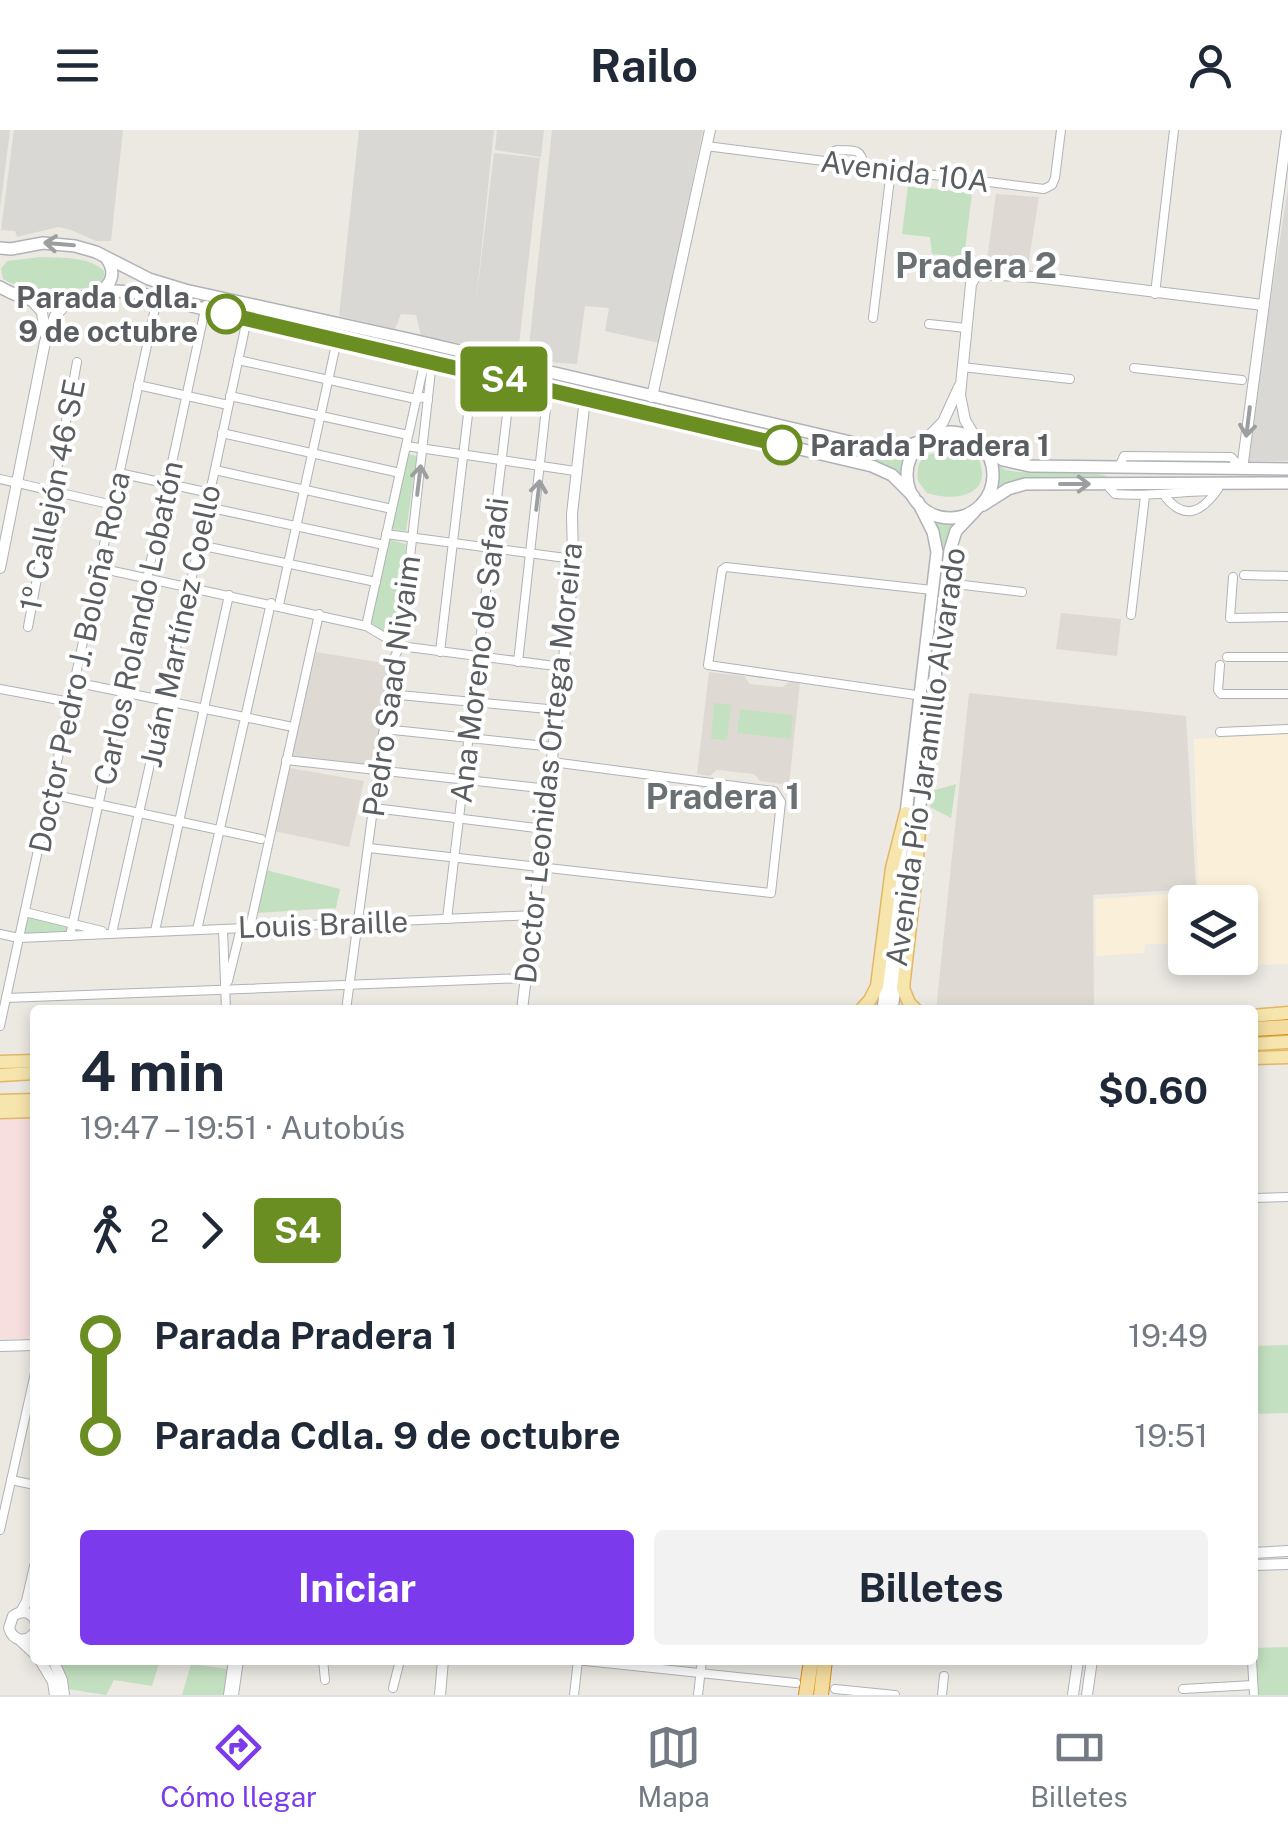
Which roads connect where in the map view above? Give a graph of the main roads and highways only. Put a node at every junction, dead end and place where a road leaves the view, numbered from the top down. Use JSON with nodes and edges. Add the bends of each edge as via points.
{"nodes":[{"id":1,"x":5,"y":249,"type":"edge"},
{"id":2,"x":106,"y":257,"type":"junction"},
{"id":3,"x":0,"y":259,"type":"edge"},
{"id":4,"x":1,"y":287,"type":"edge"},
{"id":5,"x":98,"y":292,"type":"junction"},
{"id":6,"x":925,"y":440,"type":"junction"},
{"id":7,"x":982,"y":447,"type":"junction"},
{"id":8,"x":1288,"y":469,"type":"edge"},
{"id":9,"x":1288,"y":483,"type":"edge"},
{"id":10,"x":916,"y":499,"type":"junction"},
{"id":11,"x":979,"y":508,"type":"junction"},
{"id":12,"x":927,"y":696,"type":"junction"},
{"id":13,"x":913,"y":814,"type":"junction"},
{"id":14,"x":902,"y":881,"type":"junction"},
{"id":15,"x":866,"y":1005,"type":"edge"},
{"id":16,"x":883,"y":1005,"type":"edge"},
{"id":17,"x":892,"y":1005,"type":"edge"},
{"id":18,"x":910,"y":1005,"type":"edge"},
{"id":19,"x":1288,"y":1016,"type":"edge"},
{"id":20,"x":1258,"y":1020,"type":"edge"},
{"id":21,"x":1258,"y":1020,"type":"edge"},
{"id":22,"x":1288,"y":1027,"type":"edge"},
{"id":23,"x":1288,"y":1042,"type":"edge"},
{"id":24,"x":1258,"y":1044,"type":"edge"},
{"id":25,"x":1284,"y":1056,"type":"edge"},
{"id":26,"x":1258,"y":1058,"type":"edge"},
{"id":27,"x":30,"y":1060,"type":"edge"},
{"id":28,"x":0,"y":1062,"type":"edge"},
{"id":29,"x":30,"y":1073,"type":"edge"},
{"id":30,"x":0,"y":1074,"type":"edge"},
{"id":31,"x":30,"y":1100,"type":"edge"},
{"id":32,"x":0,"y":1101,"type":"edge"},
{"id":33,"x":30,"y":1111,"type":"edge"},
{"id":34,"x":0,"y":1112,"type":"edge"},
{"id":35,"x":809,"y":1665,"type":"edge"},
{"id":36,"x":825,"y":1665,"type":"edge"},
{"id":37,"x":828,"y":1692,"type":"edge"},
{"id":38,"x":806,"y":1695,"type":"edge"}],
"edges":[{"from":2,"to":1,"type":"main road","one_way":true,"via":[[54,243]]},
{"from":1,"to":3,"type":"main road"},
{"from":2,"to":5,"type":"main road","via":[[111,280]]},
{"from":2,"to":6,"type":"main road","via":[[185,290],[876,448],[895,450]]},
{"from":4,"to":5,"type":"main road","via":[[50,303]]},
{"from":5,"to":10,"type":"main road","via":[[206,307],[872,466]]},
{"from":6,"to":7,"type":"main road","via":[[951,433]]},
{"from":6,"to":10,"type":"main road","via":[[907,470]]},
{"from":7,"to":8,"type":"main road","via":[[1030,466]]},
{"from":7,"to":11,"type":"main road","via":[[993,477]]},
{"from":11,"to":9,"type":"main road","one_way":true,"via":[[1015,486]]},
{"from":10,"to":11,"type":"main road","via":[[949,516]]},
{"from":10,"to":12,"type":"main road","name":"Avenida Pío Jaramillo Alvarado","via":[[936,541]]},
{"from":11,"to":12,"type":"main road","name":"Avenida Pío Jaramillo Alvarado","via":[[954,535]]},
{"from":12,"to":13,"type":"main road","name":"Avenida Pío Jaramillo Alvarado"},
{"from":13,"to":14,"type":"main road","name":"Avenida Pío Jaramillo Alvarado"},
{"from":13,"to":15,"type":"main road","via":[[892,868],[877,986]]},
{"from":13,"to":18,"type":"main road","via":[[916,873],[903,988]]},
{"from":14,"to":16,"type":"main road","name":"Avenida Pío Jaramillo Alvarado"},
{"from":14,"to":17,"type":"main road","name":"Avenida Pío Jaramillo Alvarado"},
{"from":19,"to":20,"type":"main road"},
{"from":21,"to":22,"type":"highway"},
{"from":23,"to":24,"type":"main road"},
{"from":25,"to":26,"type":"main road"},
{"from":27,"to":28,"type":"main road"},
{"from":29,"to":30,"type":"main road"},
{"from":31,"to":32,"type":"main road"},
{"from":33,"to":34,"type":"main road"},
{"from":35,"to":38,"type":"highway"},
{"from":36,"to":37,"type":"highway"}]}
